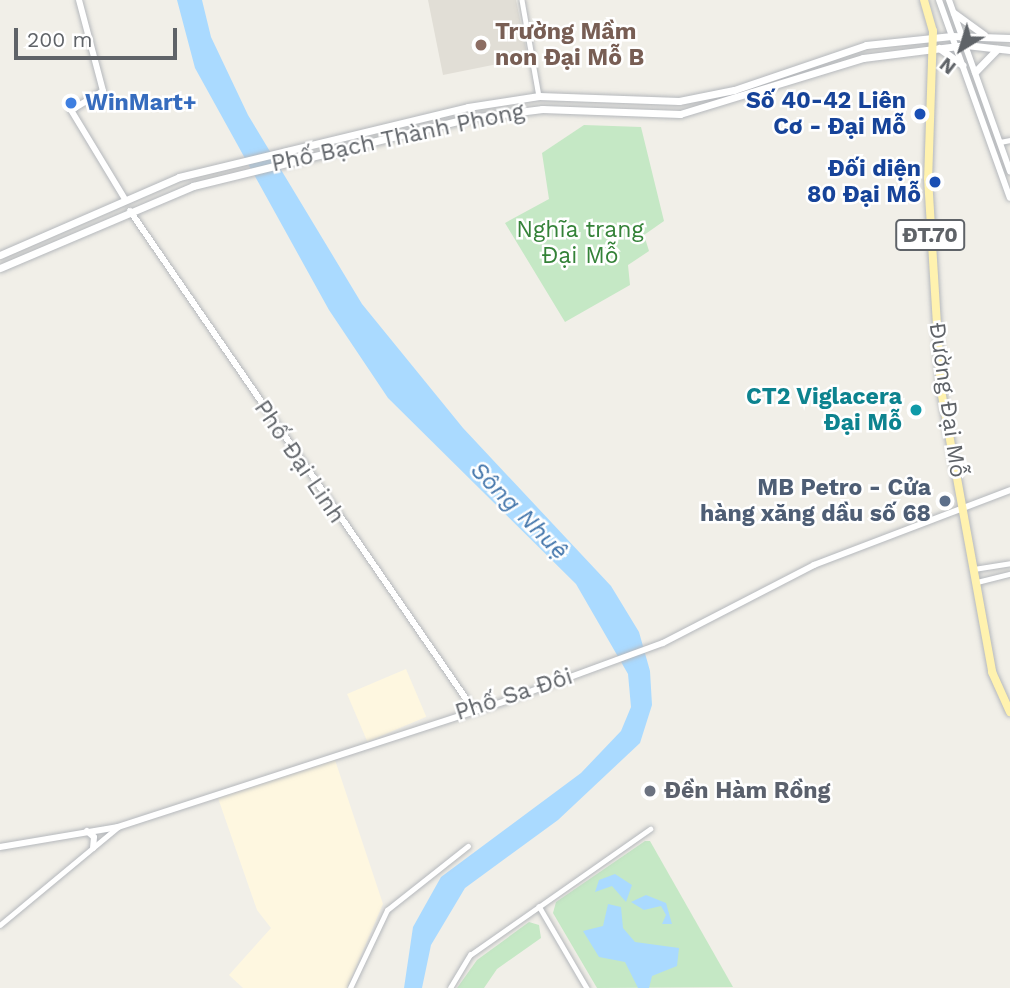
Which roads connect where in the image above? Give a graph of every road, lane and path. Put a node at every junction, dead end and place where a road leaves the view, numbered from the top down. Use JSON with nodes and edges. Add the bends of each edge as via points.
{"nodes":[{"id":1,"x":79,"y":0,"type":"edge"},
{"id":2,"x":522,"y":0,"type":"edge"},
{"id":3,"x":924,"y":0,"type":"edge"},
{"id":4,"x":939,"y":0,"type":"edge"},
{"id":5,"x":949,"y":0,"type":"edge"},
{"id":6,"x":954,"y":13,"type":"junction"},
{"id":7,"x":952,"y":36,"type":"junction"},
{"id":8,"x":962,"y":36,"type":"junction"},
{"id":9,"x":985,"y":36,"type":"junction"},
{"id":10,"x":933,"y":37,"type":"junction"},
{"id":11,"x":1010,"y":38,"type":"edge"},
{"id":12,"x":955,"y":46,"type":"junction"},
{"id":13,"x":966,"y":46,"type":"junction"},
{"id":14,"x":936,"y":47,"type":"junction"},
{"id":15,"x":996,"y":49,"type":"junction"},
{"id":16,"x":1010,"y":50,"type":"edge"},
{"id":17,"x":962,"y":65,"type":"junction"},
{"id":18,"x":975,"y":72,"type":"junction"},
{"id":19,"x":539,"y":96,"type":"junction"},
{"id":20,"x":679,"y":101,"type":"junction"},
{"id":21,"x":680,"y":114,"type":"junction"},
{"id":22,"x":379,"y":126,"type":"junction"},
{"id":23,"x":380,"y":138,"type":"junction"},
{"id":24,"x":1010,"y":140,"type":"edge"},
{"id":25,"x":1000,"y":142,"type":"junction"},
{"id":26,"x":1010,"y":171,"type":"edge"},
{"id":27,"x":1010,"y":198,"type":"edge"},
{"id":28,"x":125,"y":200,"type":"junction"},
{"id":29,"x":130,"y":211,"type":"junction"},
{"id":30,"x":0,"y":255,"type":"edge"},
{"id":31,"x":0,"y":268,"type":"edge"},
{"id":32,"x":1010,"y":490,"type":"edge"},
{"id":33,"x":963,"y":509,"type":"junction"},
{"id":34,"x":1010,"y":563,"type":"edge"},
{"id":35,"x":974,"y":569,"type":"junction"},
{"id":36,"x":1010,"y":574,"type":"edge"},
{"id":37,"x":976,"y":582,"type":"junction"},
{"id":38,"x":473,"y":709,"type":"junction"},
{"id":39,"x":1010,"y":712,"type":"edge"},
{"id":40,"x":118,"y":827,"type":"junction"},
{"id":41,"x":650,"y":829,"type":"dead end"},
{"id":42,"x":87,"y":831,"type":"junction"},
{"id":43,"x":468,"y":846,"type":"dead end"},
{"id":44,"x":0,"y":847,"type":"edge"},
{"id":45,"x":93,"y":848,"type":"junction"},
{"id":46,"x":539,"y":906,"type":"junction"},
{"id":47,"x":0,"y":925,"type":"edge"},
{"id":48,"x":350,"y":988,"type":"edge"},
{"id":49,"x":450,"y":988,"type":"edge"},
{"id":50,"x":586,"y":988,"type":"edge"}],
"edges":[{"from":1,"to":28,"type":"street","via":[[103,91],[71,110]]},
{"from":2,"to":19,"type":"street"},
{"from":3,"to":10,"type":"main road","name":"Đường Đại Mỗ","number":"ĐT.70"},
{"from":4,"to":7,"type":"street"},
{"from":5,"to":6,"type":"street"},
{"from":6,"to":8,"type":"street"},
{"from":6,"to":9,"type":"main road"},
{"from":7,"to":8,"type":"main road","name":"Phố Bạch Thành Phong"},
{"from":7,"to":10,"type":"main road","name":"Phố Bạch Thành Phong"},
{"from":7,"to":12,"type":"street"},
{"from":8,"to":9,"type":"main road","name":"Phố Bạch Thành Phong"},
{"from":8,"to":13,"type":"street"},
{"from":9,"to":11,"type":"main road","name":"Phố Bạch Thành Phong"},
{"from":10,"to":14,"type":"main road","name":"Đường Đại Mỗ","number":"ĐT.70"},
{"from":10,"to":20,"type":"main road","name":"Phố Bạch Thành Phong","via":[[843,50],[734,90]]},
{"from":12,"to":13,"type":"main road","name":"Phố Bạch Thành Phong"},
{"from":12,"to":14,"type":"main road","name":"Phố Bạch Thành Phong"},
{"from":12,"to":17,"type":"street"},
{"from":13,"to":15,"type":"main road","name":"Phố Bạch Thành Phong"},
{"from":13,"to":18,"type":"street"},
{"from":14,"to":17,"type":"main road"},
{"from":14,"to":21,"type":"main road","name":"Phố Bạch Thành Phong","via":[[844,62],[740,100]]},
{"from":14,"to":33,"type":"main road","name":"Đường Đại Mỗ","number":"ĐT.70","via":[[928,178],[936,335]]},
{"from":15,"to":16,"type":"main road","name":"Phố Bạch Thành Phong"},
{"from":15,"to":18,"type":"main road"},
{"from":17,"to":27,"type":"street"},
{"from":18,"to":25,"type":"street"},
{"from":19,"to":20,"type":"main road","name":"Phố Bạch Thành Phong"},
{"from":19,"to":22,"type":"main road","name":"Phố Bạch Thành Phong"},
{"from":20,"to":21,"type":"main road"},
{"from":21,"to":23,"type":"main road","name":"Phố Bạch Thành Phong","via":[[515,110]]},
{"from":22,"to":23,"type":"main road"},
{"from":22,"to":28,"type":"main road","name":"Phố Bạch Thành Phong","via":[[227,162]]},
{"from":23,"to":29,"type":"main road","name":"Phố Bạch Thành Phong","via":[[233,174]]},
{"from":24,"to":25,"type":"street"},
{"from":25,"to":26,"type":"street"},
{"from":28,"to":30,"type":"main road","name":"Phố Bạch Thành Phong"},
{"from":29,"to":31,"type":"main road","name":"Phố Bạch Thành Phong"},
{"from":29,"to":38,"type":"street","name":"Phố Đại Linh"},
{"from":32,"to":33,"type":"street","name":"Phố Sa Đôi"},
{"from":33,"to":35,"type":"main road","name":"Đường Đại Mỗ","number":"ĐT.70"},
{"from":33,"to":38,"type":"street","name":"Phố Sa Đôi","via":[[814,565],[648,648]]},
{"from":34,"to":35,"type":"street"},
{"from":35,"to":37,"type":"main road","name":"Đường Đại Mỗ","number":"ĐT.70"},
{"from":36,"to":37,"type":"street"},
{"from":37,"to":39,"type":"main road","name":"Đường Đại Mỗ","number":"ĐT.70","via":[[992,671]]},
{"from":38,"to":40,"type":"street","name":"Phố Sa Đôi"},
{"from":40,"to":42,"type":"street","name":"Phố Sa Đôi"},
{"from":40,"to":45,"type":"street"},
{"from":41,"to":46,"type":"street"},
{"from":42,"to":44,"type":"street","name":"Phố Sa Đôi"},
{"from":42,"to":45,"type":"street","via":[[94,837]]},
{"from":43,"to":48,"type":"street","via":[[387,910]]},
{"from":45,"to":47,"type":"street"},
{"from":46,"to":49,"type":"street","via":[[470,955]]},
{"from":46,"to":50,"type":"street"}]}
